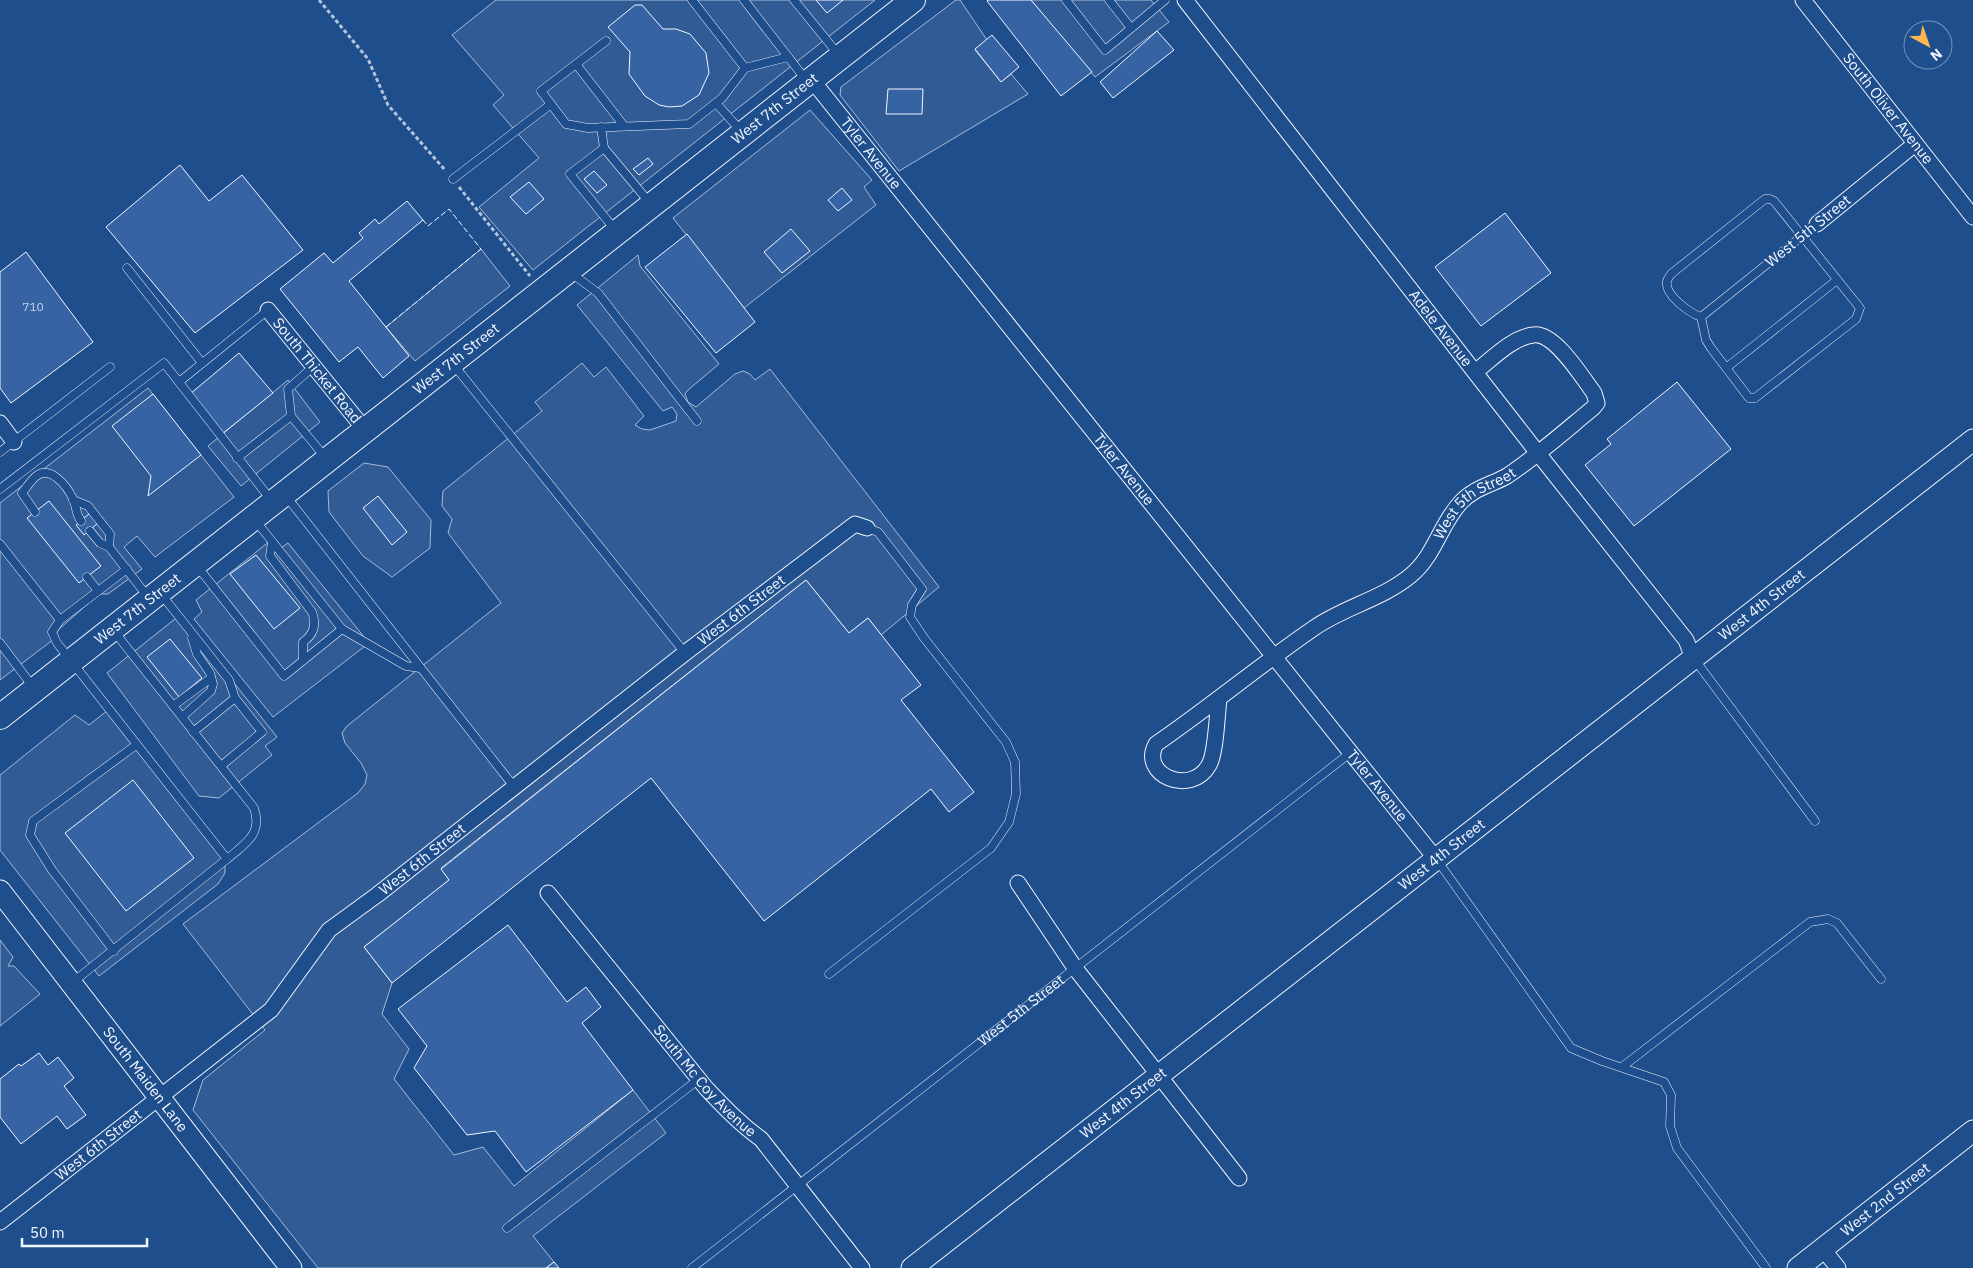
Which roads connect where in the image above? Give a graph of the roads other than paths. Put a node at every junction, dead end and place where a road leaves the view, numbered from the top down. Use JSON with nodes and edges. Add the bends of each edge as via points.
{"nodes":[{"id":1,"x":692,"y":0,"type":"edge"},
{"id":2,"x":744,"y":0,"type":"edge"},
{"id":3,"x":794,"y":0,"type":"edge"},
{"id":4,"x":1066,"y":0,"type":"edge"},
{"id":5,"x":1109,"y":0,"type":"edge"},
{"id":6,"x":1165,"y":0,"type":"edge"},
{"id":7,"x":1185,"y":0,"type":"edge"},
{"id":8,"x":1803,"y":0,"type":"edge"},
{"id":9,"x":903,"y":3,"type":"edge"},
{"id":10,"x":1131,"y":28,"type":"junction"},
{"id":11,"x":606,"y":41,"type":"dead end"},
{"id":12,"x":788,"y":57,"type":"junction"},
{"id":13,"x":841,"y":57,"type":"junction"},
{"id":14,"x":576,"y":64,"type":"junction"},
{"id":15,"x":745,"y":68,"type":"junction"},
{"id":16,"x":810,"y":82,"type":"junction"},
{"id":17,"x":716,"y":103,"type":"junction"},
{"id":18,"x":552,"y":104,"type":"junction"},
{"id":19,"x":624,"y":126,"type":"junction"},
{"id":20,"x":601,"y":128,"type":"junction"},
{"id":21,"x":744,"y":134,"type":"junction"},
{"id":22,"x":1915,"y":144,"type":"junction"},
{"id":23,"x":604,"y":148,"type":"junction"},
{"id":24,"x":453,"y":179,"type":"road end"},
{"id":25,"x":652,"y":206,"type":"junction"},
{"id":26,"x":1973,"y":217,"type":"edge"},
{"id":27,"x":1817,"y":224,"type":"joint"},
{"id":28,"x":618,"y":233,"type":"junction"},
{"id":29,"x":1802,"y":236,"type":"junction"},
{"id":30,"x":126,"y":268,"type":"dead end"},
{"id":31,"x":568,"y":272,"type":"junction"},
{"id":32,"x":1837,"y":280,"type":"junction"},
{"id":33,"x":268,"y":310,"type":"joint"},
{"id":34,"x":1701,"y":317,"type":"junction"},
{"id":35,"x":202,"y":363,"type":"junction"},
{"id":36,"x":453,"y":363,"type":"junction"},
{"id":37,"x":314,"y":366,"type":"junction"},
{"id":38,"x":110,"y":367,"type":"dead end"},
{"id":39,"x":1726,"y":368,"type":"junction"},
{"id":40,"x":1475,"y":372,"type":"junction"},
{"id":41,"x":179,"y":382,"type":"junction"},
{"id":42,"x":291,"y":416,"type":"junction"},
{"id":43,"x":697,"y":421,"type":"dead end"},
{"id":44,"x":0,"y":423,"type":"edge"},
{"id":45,"x":366,"y":431,"type":"junction"},
{"id":46,"x":1973,"y":440,"type":"edge"},
{"id":47,"x":14,"y":442,"type":"junction"},
{"id":48,"x":0,"y":452,"type":"edge"},
{"id":49,"x":1538,"y":452,"type":"junction"},
{"id":50,"x":237,"y":458,"type":"junction"},
{"id":51,"x":328,"y":460,"type":"junction"},
{"id":52,"x":0,"y":488,"type":"edge"},
{"id":53,"x":279,"y":499,"type":"junction"},
{"id":54,"x":73,"y":500,"type":"junction"},
{"id":55,"x":35,"y":512,"type":"dead end"},
{"id":56,"x":254,"y":519,"type":"junction"},
{"id":57,"x":81,"y":520,"type":"dead end"},
{"id":58,"x":867,"y":528,"type":"joint"},
{"id":59,"x":90,"y":531,"type":"dead end"},
{"id":60,"x":272,"y":542,"type":"junction"},
{"id":61,"x":0,"y":544,"type":"edge"},
{"id":62,"x":109,"y":546,"type":"junction"},
{"id":63,"x":196,"y":564,"type":"junction"},
{"id":64,"x":127,"y":569,"type":"junction"},
{"id":65,"x":87,"y":577,"type":"dead end"},
{"id":66,"x":98,"y":591,"type":"junction"},
{"id":67,"x":155,"y":596,"type":"junction"},
{"id":68,"x":60,"y":620,"type":"junction"},
{"id":69,"x":342,"y":629,"type":"junction"},
{"id":70,"x":113,"y":630,"type":"junction"},
{"id":71,"x":191,"y":633,"type":"junction"},
{"id":72,"x":0,"y":643,"type":"edge"},
{"id":73,"x":685,"y":653,"type":"junction"},
{"id":74,"x":1275,"y":657,"type":"junction"},
{"id":75,"x":1693,"y":658,"type":"junction"},
{"id":76,"x":303,"y":660,"type":"junction"},
{"id":77,"x":71,"y":662,"type":"junction"},
{"id":78,"x":420,"y":668,"type":"junction"},
{"id":79,"x":212,"y":678,"type":"junction"},
{"id":80,"x":36,"y":690,"type":"junction"},
{"id":81,"x":235,"y":698,"type":"junction"},
{"id":82,"x":1219,"y":699,"type":"junction"},
{"id":83,"x":173,"y":706,"type":"junction"},
{"id":84,"x":1,"y":714,"type":"edge"},
{"id":85,"x":182,"y":718,"type":"junction"},
{"id":86,"x":193,"y":732,"type":"junction"},
{"id":87,"x":136,"y":745,"type":"junction"},
{"id":88,"x":1350,"y":753,"type":"junction"},
{"id":89,"x":221,"y":766,"type":"junction"},
{"id":90,"x":515,"y":788,"type":"junction"},
{"id":91,"x":1815,"y":821,"type":"dead end"},
{"id":92,"x":227,"y":859,"type":"junction"},
{"id":93,"x":1436,"y":859,"type":"junction"},
{"id":94,"x":1018,"y":883,"type":"dead end"},
{"id":95,"x":0,"y":891,"type":"edge"},
{"id":96,"x":548,"y":893,"type":"dead end"},
{"id":97,"x":114,"y":951,"type":"junction"},
{"id":98,"x":1075,"y":968,"type":"junction"},
{"id":99,"x":829,"y":974,"type":"dead end"},
{"id":100,"x":1881,"y":979,"type":"dead end"},
{"id":101,"x":72,"y":983,"type":"junction"},
{"id":102,"x":1622,"y":1067,"type":"junction"},
{"id":103,"x":1159,"y":1076,"type":"junction"},
{"id":104,"x":699,"y":1079,"type":"junction"},
{"id":105,"x":160,"y":1097,"type":"junction"},
{"id":106,"x":1973,"y":1131,"type":"edge"},
{"id":107,"x":1239,"y":1178,"type":"dead end"},
{"id":108,"x":798,"y":1185,"type":"junction"},
{"id":109,"x":0,"y":1222,"type":"edge"},
{"id":110,"x":507,"y":1228,"type":"dead end"},
{"id":111,"x":1823,"y":1248,"type":"junction"},
{"id":112,"x":291,"y":1268,"type":"edge"},
{"id":113,"x":692,"y":1268,"type":"edge"},
{"id":114,"x":862,"y":1268,"type":"edge"},
{"id":115,"x":912,"y":1268,"type":"edge"},
{"id":116,"x":1766,"y":1268,"type":"edge"},
{"id":117,"x":1798,"y":1268,"type":"edge"},
{"id":118,"x":1838,"y":1268,"type":"edge"}],
"edges":[{"from":1,"to":15,"type":"lane"},
{"from":2,"to":12,"type":"lane"},
{"from":3,"to":13,"type":"lane"},
{"from":4,"to":10,"type":"lane","via":[[1105,50]]},
{"from":5,"to":10,"type":"lane"},
{"from":6,"to":10,"type":"lane"},
{"from":7,"to":40,"type":"street","name":"Adele Avenue"},
{"from":8,"to":22,"type":"street","name":"South Oliver Avenue"},
{"from":9,"to":13,"type":"main road","name":"West 7th Street"},
{"from":11,"to":14,"type":"lane"},
{"from":12,"to":15,"type":"lane"},
{"from":12,"to":16,"type":"lane"},
{"from":13,"to":16,"type":"main road","name":"West 7th Street"},
{"from":14,"to":18,"type":"lane","via":[[541,91]]},
{"from":14,"to":19,"type":"lane"},
{"from":15,"to":17,"type":"lane"},
{"from":16,"to":21,"type":"main road","name":"West 7th Street"},
{"from":16,"to":74,"type":"street","name":"Tyler Avenue"},
{"from":17,"to":19,"type":"lane","via":[[689,124]]},
{"from":17,"to":21,"type":"lane"},
{"from":18,"to":20,"type":"lane","via":[[566,124]]},
{"from":18,"to":24,"type":"lane"},
{"from":19,"to":20,"type":"lane"},
{"from":20,"to":23,"type":"lane"},
{"from":21,"to":25,"type":"main road","name":"West 7th Street"},
{"from":22,"to":26,"type":"street","name":"South Oliver Avenue"},
{"from":22,"to":27,"type":"street","name":"West 5th Street"},
{"from":23,"to":25,"type":"lane"},
{"from":23,"to":28,"type":"lane","via":[[570,174]]},
{"from":25,"to":28,"type":"main road","name":"West 7th Street"},
{"from":27,"to":29,"type":"lane","name":"West 5th Street"},
{"from":28,"to":31,"type":"main road","name":"West 7th Street"},
{"from":29,"to":32,"type":"lane"},
{"from":29,"to":34,"type":"lane","name":"West 5th Street"},
{"from":29,"to":34,"type":"lane","via":[[1774,201],[1765,199],[1671,274],[1667,281],[1672,294],[1682,306]]},
{"from":30,"to":35,"type":"lane"},
{"from":31,"to":36,"type":"main road","name":"West 7th Street"},
{"from":31,"to":43,"type":"lane","via":[[598,293]]},
{"from":32,"to":39,"type":"lane"},
{"from":32,"to":39,"type":"lane","via":[[1860,308],[1856,319],[1848,326],[1754,398],[1749,398]]},
{"from":33,"to":35,"type":"lane"},
{"from":33,"to":37,"type":"street","name":"South Thicket Road"},
{"from":34,"to":39,"type":"lane","via":[[1706,340]]},
{"from":35,"to":41,"type":"lane"},
{"from":36,"to":45,"type":"main road","name":"West 7th Street"},
{"from":36,"to":73,"type":"lane"},
{"from":37,"to":42,"type":"lane","via":[[288,389]]},
{"from":37,"to":45,"type":"street","name":"South Thicket Road"},
{"from":38,"to":47,"type":"lane"},
{"from":40,"to":49,"type":"street","name":"Adele Avenue"},
{"from":40,"to":49,"type":"street","name":"West 5th Street","via":[[1509,346],[1532,334],[1540,334],[1554,342],[1594,393],[1597,402]]},
{"from":41,"to":50,"type":"lane"},
{"from":41,"to":52,"type":"lane","via":[[164,363]]},
{"from":42,"to":50,"type":"lane"},
{"from":42,"to":51,"type":"lane"},
{"from":44,"to":47,"type":"street"},
{"from":45,"to":51,"type":"main road","name":"West 7th Street"},
{"from":46,"to":75,"type":"street","name":"West 4th Street"},
{"from":47,"to":48,"type":"lane"},
{"from":49,"to":74,"type":"street","name":"West 5th Street","via":[[1508,475],[1473,491],[1462,501],[1450,514],[1432,550],[1412,574],[1394,588],[1316,626]]},
{"from":49,"to":75,"type":"street","name":"Adele Avenue","via":[[1686,640]]},
{"from":50,"to":53,"type":"lane"},
{"from":51,"to":53,"type":"main road","name":"West 7th Street"},
{"from":53,"to":56,"type":"main road","name":"West 7th Street"},
{"from":53,"to":78,"type":"lane"},
{"from":54,"to":55,"type":"lane","via":[[57,478],[44,473],[36,476],[22,492]]},
{"from":54,"to":57,"type":"lane"},
{"from":54,"to":62,"type":"lane","via":[[88,506],[110,534]]},
{"from":56,"to":60,"type":"lane"},
{"from":56,"to":63,"type":"main road","name":"West 7th Street"},
{"from":58,"to":73,"type":"street","name":"West 6th Street","via":[[854,524]]},
{"from":58,"to":99,"type":"lane","via":[[878,532],[922,589],[912,605],[910,617],[1006,742],[1015,762],[1016,794],[1009,822],[991,848]]},
{"from":59,"to":62,"type":"lane","via":[[100,543]]},
{"from":60,"to":69,"type":"lane"},
{"from":60,"to":76,"type":"lane","via":[[270,556],[315,618],[310,637],[303,642]]},
{"from":61,"to":68,"type":"lane"},
{"from":62,"to":64,"type":"lane"},
{"from":63,"to":67,"type":"main road","name":"West 7th Street"},
{"from":63,"to":76,"type":"lane","via":[[284,676]]},
{"from":64,"to":66,"type":"lane"},
{"from":64,"to":67,"type":"lane"},
{"from":65,"to":66,"type":"lane"},
{"from":66,"to":68,"type":"lane"},
{"from":67,"to":70,"type":"main road","name":"West 7th Street"},
{"from":67,"to":71,"type":"lane"},
{"from":68,"to":77,"type":"lane","via":[[52,632]]},
{"from":69,"to":76,"type":"lane"},
{"from":69,"to":78,"type":"lane","via":[[406,666]]},
{"from":70,"to":77,"type":"main road","name":"West 7th Street"},
{"from":70,"to":83,"type":"lane"},
{"from":71,"to":79,"type":"lane","via":[[197,654]]},
{"from":71,"to":81,"type":"lane","via":[[229,680]]},
{"from":72,"to":80,"type":"lane"},
{"from":73,"to":90,"type":"street","name":"West 6th Street"},
{"from":74,"to":82,"type":"street","name":"West 5th Street"},
{"from":74,"to":88,"type":"street","name":"Tyler Avenue"},
{"from":75,"to":91,"type":"lane"},
{"from":75,"to":93,"type":"street","name":"West 4th Street"},
{"from":77,"to":80,"type":"main road","name":"West 7th Street"},
{"from":77,"to":87,"type":"lane"},
{"from":78,"to":90,"type":"lane"},
{"from":79,"to":83,"type":"lane"},
{"from":79,"to":85,"type":"lane","via":[[211,691]]},
{"from":80,"to":84,"type":"main road","name":"West 7th Street"},
{"from":81,"to":86,"type":"lane"},
{"from":81,"to":89,"type":"lane","via":[[262,732]]},
{"from":82,"to":82,"type":"street","name":"West 5th Street","via":[[1156,744],[1151,752],[1152,760],[1169,779],[1191,780],[1204,773],[1211,763]]},
{"from":83,"to":85,"type":"lane"},
{"from":85,"to":86,"type":"lane"},
{"from":86,"to":89,"type":"lane"},
{"from":87,"to":92,"type":"lane"},
{"from":87,"to":97,"type":"lane","via":[[33,821],[30,835],[52,870]]},
{"from":88,"to":93,"type":"street","name":"Tyler Avenue"},
{"from":88,"to":98,"type":"lane","name":"West 5th Street"},
{"from":89,"to":92,"type":"lane","via":[[254,808],[257,817],[253,836]]},
{"from":90,"to":105,"type":"street","name":"West 6th Street","via":[[329,930],[271,1010]]},
{"from":92,"to":97,"type":"lane"},
{"from":93,"to":102,"type":"lane","via":[[1571,1048]]},
{"from":93,"to":103,"type":"street","name":"West 4th Street"},
{"from":94,"to":98,"type":"street"},
{"from":95,"to":101,"type":"street","name":"South Maiden Lane"},
{"from":96,"to":104,"type":"street","name":"South Mc Coy Avenue"},
{"from":97,"to":101,"type":"lane"},
{"from":98,"to":103,"type":"street"},
{"from":98,"to":108,"type":"lane","name":"West 5th Street"},
{"from":100,"to":102,"type":"lane","via":[[1836,923],[1828,919],[1810,922]]},
{"from":101,"to":105,"type":"street","name":"South Maiden Lane"},
{"from":102,"to":116,"type":"lane","via":[[1664,1082],[1671,1095],[1670,1126],[1677,1148]]},
{"from":103,"to":107,"type":"street"},
{"from":103,"to":115,"type":"street","name":"West 4th Street"},
{"from":104,"to":108,"type":"street","name":"South Mc Coy Avenue","via":[[727,1111],[761,1139]]},
{"from":104,"to":110,"type":"lane"},
{"from":105,"to":109,"type":"street","name":"West 6th Street"},
{"from":105,"to":112,"type":"street","name":"South Maiden Lane"},
{"from":106,"to":111,"type":"street","name":"West 2nd Street"},
{"from":108,"to":113,"type":"lane","name":"West 5th Street"},
{"from":108,"to":114,"type":"street","name":"South Mc Coy Avenue"},
{"from":111,"to":117,"type":"street","name":"West 2nd Street"},
{"from":111,"to":118,"type":"street"}]}
